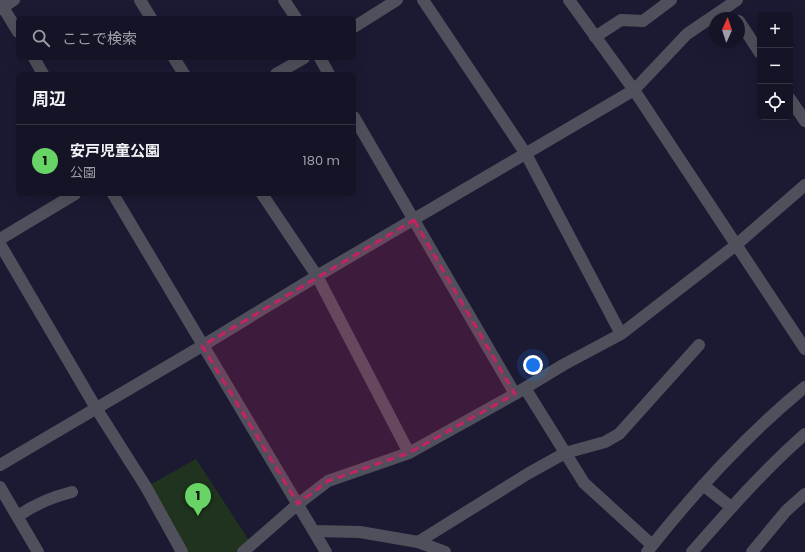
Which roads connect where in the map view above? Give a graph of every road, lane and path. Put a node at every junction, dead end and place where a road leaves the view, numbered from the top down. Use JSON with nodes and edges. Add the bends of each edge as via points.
{"nodes":[{"id":1,"x":14,"y":0,"type":"edge"},
{"id":2,"x":140,"y":0,"type":"edge"},
{"id":3,"x":284,"y":0,"type":"edge"},
{"id":4,"x":397,"y":0,"type":"edge"},
{"id":5,"x":424,"y":0,"type":"edge"},
{"id":6,"x":569,"y":0,"type":"edge"},
{"id":7,"x":671,"y":0,"type":"edge"},
{"id":8,"x":730,"y":2,"type":"edge"},
{"id":9,"x":1,"y":6,"type":"edge"},
{"id":10,"x":734,"y":12,"type":"edge"},
{"id":11,"x":150,"y":16,"type":"edge"},
{"id":12,"x":295,"y":16,"type":"edge"},
{"id":13,"x":356,"y":26,"type":"edge"},
{"id":14,"x":16,"y":29,"type":"edge"},
{"id":15,"x":745,"y":30,"type":"edge"},
{"id":16,"x":595,"y":37,"type":"junction"},
{"id":17,"x":757,"y":48,"type":"edge"},
{"id":18,"x":35,"y":60,"type":"edge"},
{"id":19,"x":175,"y":60,"type":"edge"},
{"id":20,"x":300,"y":60,"type":"edge"},
{"id":21,"x":321,"y":60,"type":"edge"},
{"id":22,"x":42,"y":72,"type":"edge"},
{"id":23,"x":183,"y":72,"type":"edge"},
{"id":24,"x":280,"y":72,"type":"edge"},
{"id":25,"x":328,"y":72,"type":"edge"},
{"id":26,"x":634,"y":90,"type":"junction"},
{"id":27,"x":793,"y":103,"type":"edge"},
{"id":28,"x":356,"y":120,"type":"edge"},
{"id":29,"x":805,"y":121,"type":"edge"},
{"id":30,"x":526,"y":154,"type":"junction"},
{"id":31,"x":805,"y":185,"type":"edge"},
{"id":32,"x":72,"y":196,"type":"edge"},
{"id":33,"x":114,"y":196,"type":"edge"},
{"id":34,"x":263,"y":196,"type":"edge"},
{"id":35,"x":414,"y":220,"type":"junction"},
{"id":36,"x":0,"y":240,"type":"edge"},
{"id":37,"x":0,"y":244,"type":"edge"},
{"id":38,"x":736,"y":245,"type":"junction"},
{"id":39,"x":317,"y":276,"type":"junction"},
{"id":40,"x":621,"y":334,"type":"junction"},
{"id":41,"x":699,"y":345,"type":"dead end"},
{"id":42,"x":202,"y":346,"type":"junction"},
{"id":43,"x":805,"y":349,"type":"edge"},
{"id":44,"x":805,"y":387,"type":"edge"},
{"id":45,"x":520,"y":391,"type":"junction"},
{"id":46,"x":96,"y":408,"type":"junction"},
{"id":47,"x":805,"y":434,"type":"edge"},
{"id":48,"x":409,"y":453,"type":"junction"},
{"id":49,"x":565,"y":453,"type":"junction"},
{"id":50,"x":0,"y":465,"type":"edge"},
{"id":51,"x":703,"y":485,"type":"junction"},
{"id":52,"x":0,"y":487,"type":"edge"},
{"id":53,"x":72,"y":492,"type":"dead end"},
{"id":54,"x":805,"y":494,"type":"edge"},
{"id":55,"x":298,"y":504,"type":"junction"},
{"id":56,"x":731,"y":507,"type":"junction"},
{"id":57,"x":18,"y":516,"type":"junction"},
{"id":58,"x":314,"y":531,"type":"junction"},
{"id":59,"x":418,"y":542,"type":"junction"},
{"id":60,"x":649,"y":549,"type":"edge"},
{"id":61,"x":38,"y":552,"type":"edge"},
{"id":62,"x":182,"y":552,"type":"edge"},
{"id":63,"x":243,"y":552,"type":"edge"},
{"id":64,"x":326,"y":552,"type":"edge"},
{"id":65,"x":445,"y":552,"type":"edge"},
{"id":66,"x":692,"y":552,"type":"edge"},
{"id":67,"x":752,"y":552,"type":"edge"}],
"edges":[{"from":1,"to":9,"type":"street"},
{"from":2,"to":11,"type":"street"},
{"from":3,"to":12,"type":"street"},
{"from":4,"to":13,"type":"street"},
{"from":5,"to":30,"type":"street"},
{"from":6,"to":16,"type":"street"},
{"from":7,"to":16,"type":"street","via":[[642,21],[621,20]]},
{"from":8,"to":10,"type":"street"},
{"from":8,"to":26,"type":"street","via":[[687,34]]},
{"from":9,"to":14,"type":"street"},
{"from":15,"to":17,"type":"street"},
{"from":16,"to":26,"type":"street"},
{"from":18,"to":22,"type":"street"},
{"from":19,"to":23,"type":"street"},
{"from":20,"to":24,"type":"street"},
{"from":21,"to":25,"type":"street"},
{"from":26,"to":30,"type":"street"},
{"from":26,"to":38,"type":"street"},
{"from":27,"to":29,"type":"street"},
{"from":28,"to":35,"type":"street"},
{"from":30,"to":35,"type":"street"},
{"from":30,"to":40,"type":"street"},
{"from":31,"to":38,"type":"street"},
{"from":32,"to":36,"type":"street"},
{"from":33,"to":42,"type":"street"},
{"from":34,"to":39,"type":"street"},
{"from":35,"to":39,"type":"street"},
{"from":35,"to":45,"type":"street"},
{"from":37,"to":46,"type":"street"},
{"from":38,"to":40,"type":"street"},
{"from":38,"to":43,"type":"street"},
{"from":39,"to":42,"type":"street"},
{"from":39,"to":48,"type":"street"},
{"from":40,"to":45,"type":"street"},
{"from":41,"to":49,"type":"street","via":[[619,434],[604,442]]},
{"from":42,"to":46,"type":"street"},
{"from":42,"to":55,"type":"street"},
{"from":44,"to":51,"type":"street","via":[[773,413]]},
{"from":45,"to":48,"type":"street"},
{"from":45,"to":49,"type":"street"},
{"from":46,"to":50,"type":"street"},
{"from":46,"to":62,"type":"street","via":[[146,487]]},
{"from":47,"to":56,"type":"street"},
{"from":48,"to":55,"type":"street","via":[[328,481]]},
{"from":49,"to":59,"type":"street","via":[[529,472]]},
{"from":49,"to":60,"type":"street","via":[[584,483]]},
{"from":51,"to":56,"type":"street"},
{"from":51,"to":60,"type":"street"},
{"from":52,"to":57,"type":"street"},
{"from":53,"to":57,"type":"street","via":[[34,505]]},
{"from":54,"to":67,"type":"street","via":[[786,511]]},
{"from":55,"to":58,"type":"street"},
{"from":55,"to":63,"type":"street"},
{"from":56,"to":66,"type":"street"},
{"from":57,"to":61,"type":"street"},
{"from":58,"to":59,"type":"street","via":[[360,532]]},
{"from":58,"to":64,"type":"street"},
{"from":59,"to":65,"type":"street"}]}
